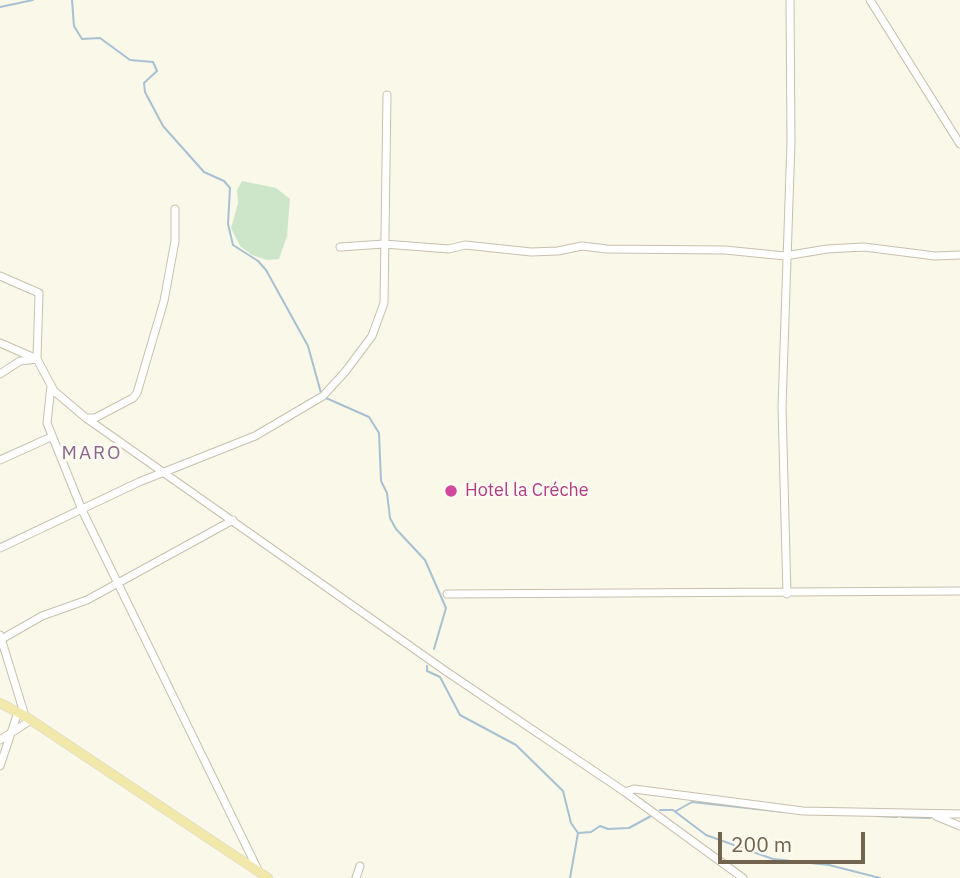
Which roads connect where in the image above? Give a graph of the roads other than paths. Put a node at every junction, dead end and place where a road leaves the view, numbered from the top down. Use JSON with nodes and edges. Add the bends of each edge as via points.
{"nodes":[{"id":1,"x":790,"y":0,"type":"edge"},
{"id":2,"x":870,"y":0,"type":"edge"},
{"id":3,"x":387,"y":95,"type":"dead end"},
{"id":4,"x":960,"y":144,"type":"edge"},
{"id":5,"x":174,"y":209,"type":"dead end"},
{"id":6,"x":384,"y":244,"type":"junction"},
{"id":7,"x":340,"y":247,"type":"dead end"},
{"id":8,"x":960,"y":255,"type":"edge"},
{"id":9,"x":785,"y":256,"type":"junction"},
{"id":10,"x":0,"y":276,"type":"edge"},
{"id":11,"x":0,"y":344,"type":"edge"},
{"id":12,"x":37,"y":359,"type":"junction"},
{"id":13,"x":0,"y":374,"type":"edge"},
{"id":14,"x":51,"y":386,"type":"junction"},
{"id":15,"x":86,"y":418,"type":"junction"},
{"id":16,"x":51,"y":436,"type":"junction"},
{"id":17,"x":0,"y":460,"type":"edge"},
{"id":18,"x":163,"y":473,"type":"junction"},
{"id":19,"x":82,"y":510,"type":"junction"},
{"id":20,"x":233,"y":520,"type":"junction"},
{"id":21,"x":0,"y":548,"type":"edge"},
{"id":22,"x":115,"y":582,"type":"junction"},
{"id":23,"x":960,"y":592,"type":"edge"},
{"id":24,"x":447,"y":594,"type":"dead end"},
{"id":25,"x":787,"y":594,"type":"junction"},
{"id":26,"x":1,"y":639,"type":"edge"},
{"id":27,"x":0,"y":704,"type":"edge"},
{"id":28,"x":25,"y":716,"type":"junction"},
{"id":29,"x":4,"y":738,"type":"edge"},
{"id":30,"x":0,"y":766,"type":"edge"},
{"id":31,"x":625,"y":792,"type":"junction"},
{"id":32,"x":960,"y":814,"type":"edge"},
{"id":33,"x":932,"y":815,"type":"junction"},
{"id":34,"x":960,"y":826,"type":"edge"},
{"id":35,"x":360,"y":866,"type":"dead end"},
{"id":36,"x":263,"y":875,"type":"edge"},
{"id":37,"x":356,"y":878,"type":"edge"},
{"id":38,"x":743,"y":878,"type":"edge"}],
"edges":[{"from":1,"to":9,"type":"street","via":[[791,142]]},
{"from":2,"to":4,"type":"street"},
{"from":3,"to":6,"type":"street"},
{"from":5,"to":15,"type":"street","via":[[175,240],[164,301],[137,393],[95,418]]},
{"from":6,"to":7,"type":"street"},
{"from":6,"to":9,"type":"street","via":[[531,252],[582,246],[725,250]]},
{"from":6,"to":18,"type":"street","via":[[382,316],[332,387],[255,436]]},
{"from":8,"to":9,"type":"street","via":[[864,247]]},
{"from":9,"to":25,"type":"street","via":[[782,407]]},
{"from":10,"to":12,"type":"street","via":[[39,293]]},
{"from":11,"to":12,"type":"street"},
{"from":12,"to":13,"type":"street","via":[[20,361]]},
{"from":12,"to":14,"type":"street"},
{"from":14,"to":15,"type":"street"},
{"from":14,"to":16,"type":"street","via":[[47,423]]},
{"from":15,"to":18,"type":"street"},
{"from":16,"to":17,"type":"street"},
{"from":16,"to":19,"type":"street"},
{"from":18,"to":19,"type":"street"},
{"from":18,"to":20,"type":"street"},
{"from":19,"to":21,"type":"street"},
{"from":19,"to":22,"type":"street"},
{"from":20,"to":22,"type":"street"},
{"from":20,"to":31,"type":"street","via":[[447,673]]},
{"from":22,"to":26,"type":"street","via":[[87,600],[42,616]]},
{"from":22,"to":36,"type":"street"},
{"from":23,"to":25,"type":"street"},
{"from":24,"to":25,"type":"street"},
{"from":26,"to":28,"type":"street"},
{"from":27,"to":28,"type":"main road"},
{"from":28,"to":29,"type":"street"},
{"from":28,"to":29,"type":"street"},
{"from":28,"to":36,"type":"main road"},
{"from":29,"to":30,"type":"street"},
{"from":31,"to":33,"type":"street","via":[[634,789],[803,811]]},
{"from":31,"to":38,"type":"street"},
{"from":32,"to":33,"type":"street"},
{"from":33,"to":34,"type":"street"},
{"from":35,"to":37,"type":"street"}]}
